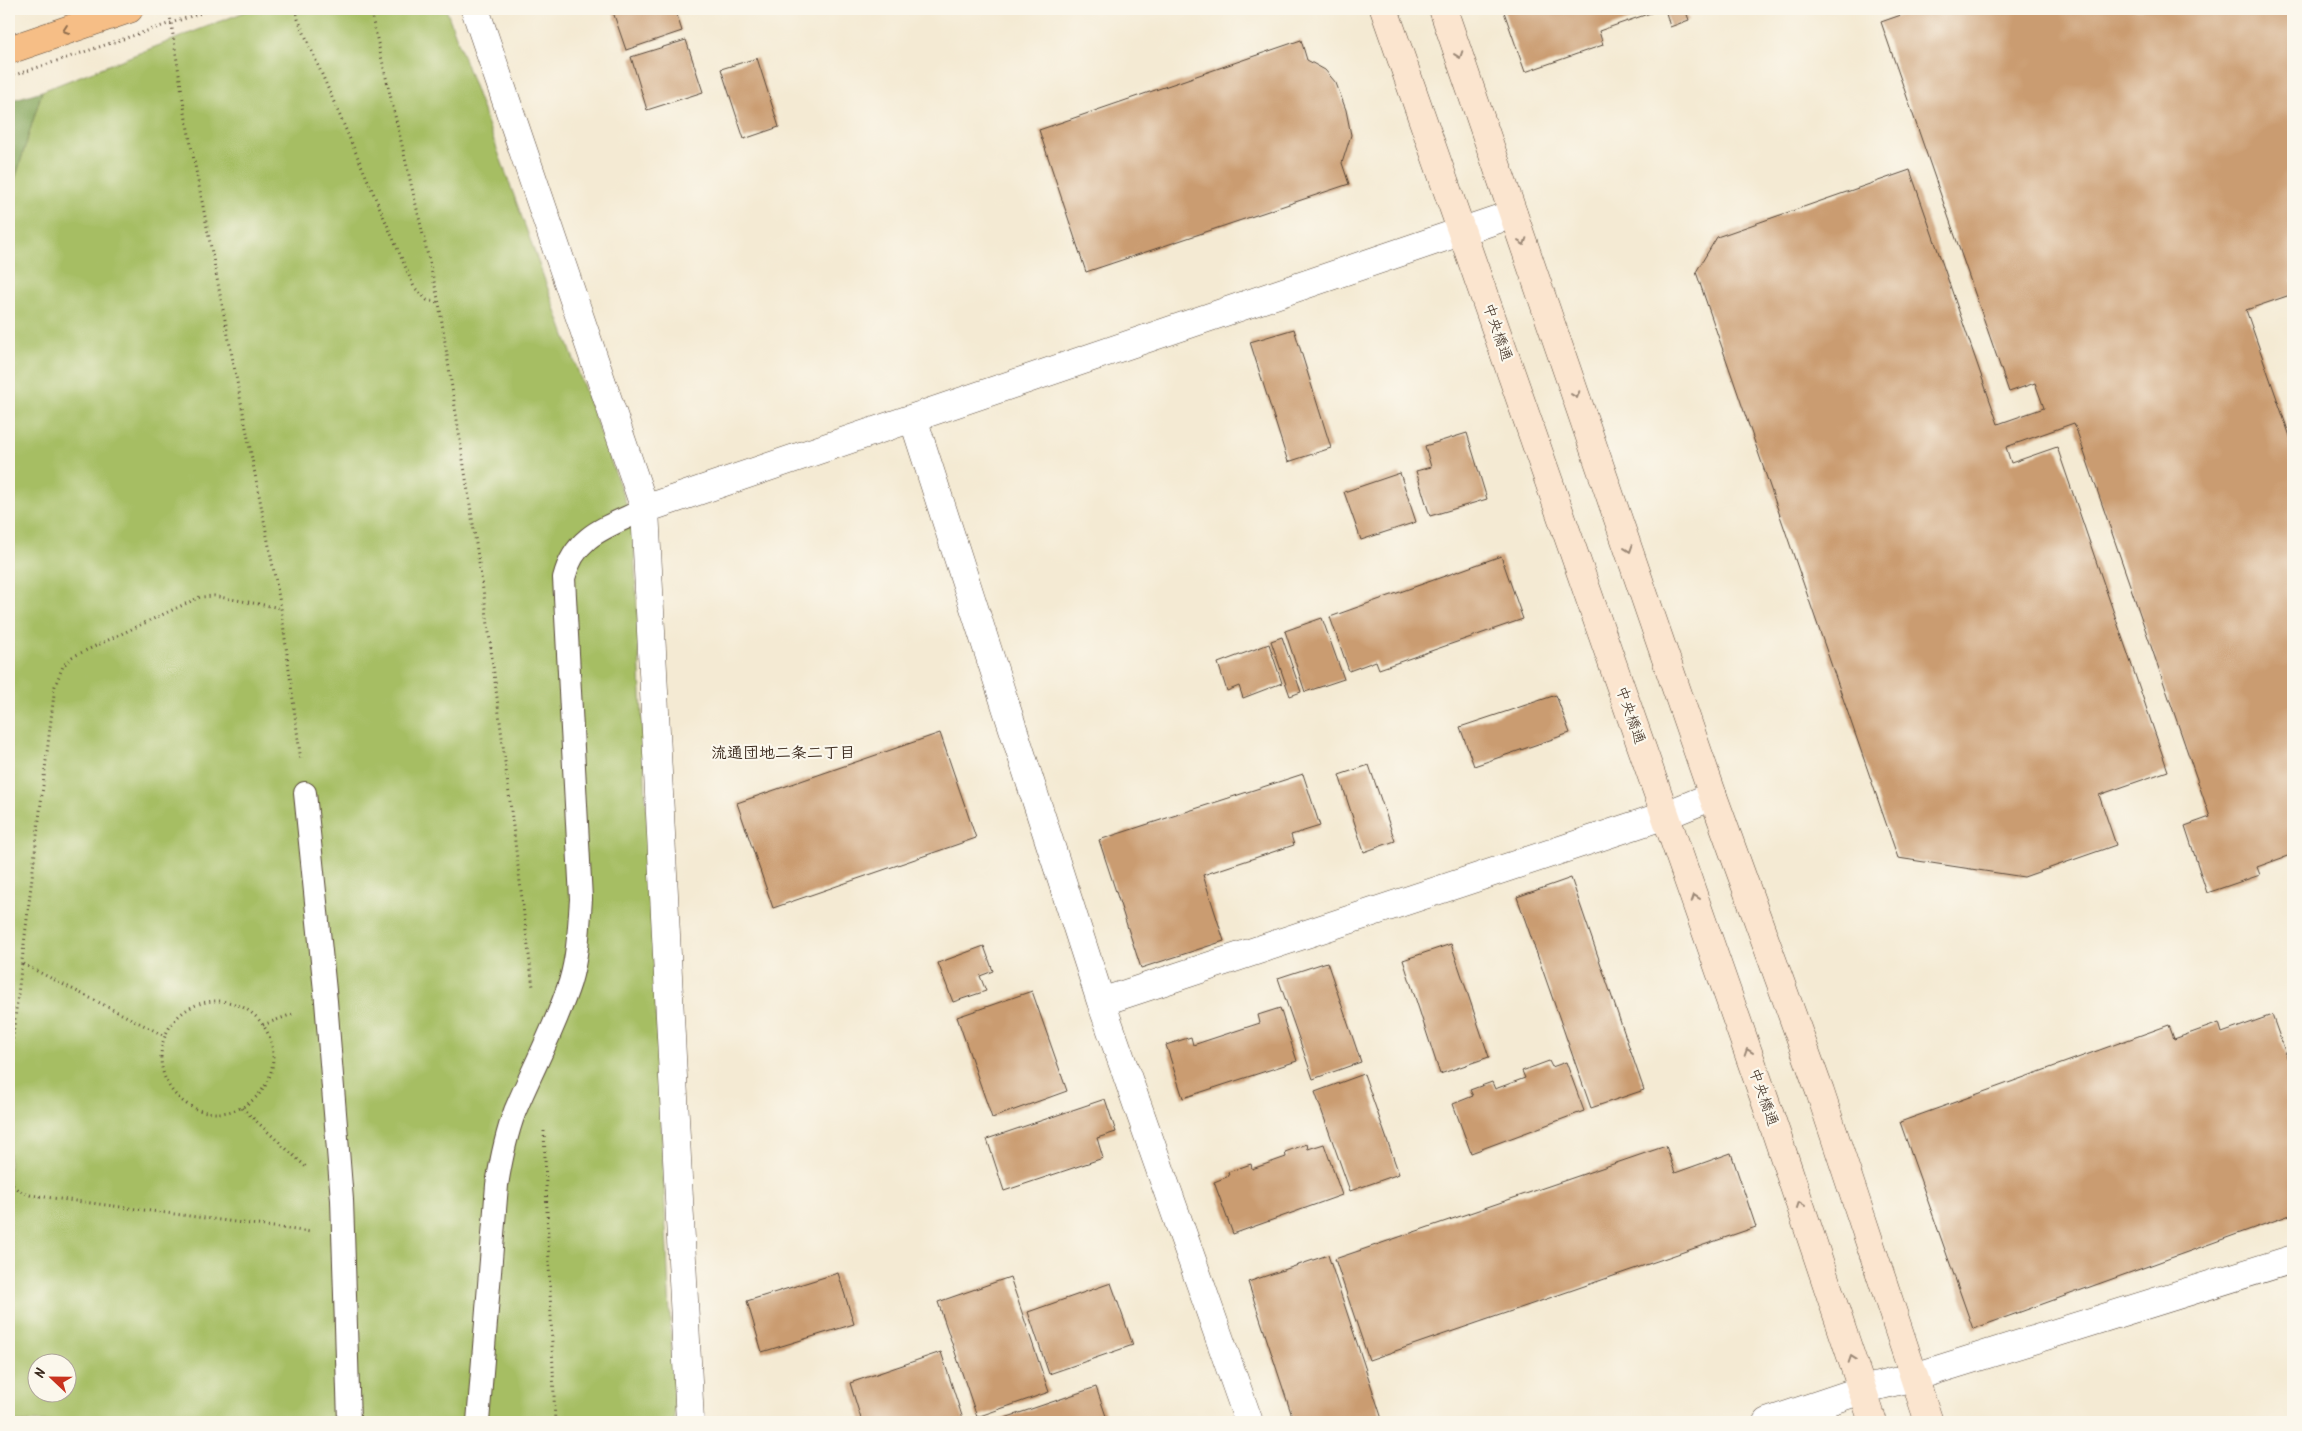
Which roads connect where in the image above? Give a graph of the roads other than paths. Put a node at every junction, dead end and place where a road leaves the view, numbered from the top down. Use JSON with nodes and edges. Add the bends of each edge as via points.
{"nodes":[{"id":1,"x":129,"y":9,"type":"edge"},
{"id":2,"x":475,"y":9,"type":"edge"},
{"id":3,"x":1384,"y":9,"type":"edge"},
{"id":4,"x":1443,"y":9,"type":"edge"},
{"id":5,"x":9,"y":50,"type":"edge"},
{"id":6,"x":1514,"y":214,"type":"junction"},
{"id":7,"x":1462,"y":231,"type":"junction"},
{"id":8,"x":913,"y":418,"type":"junction"},
{"id":9,"x":645,"y":510,"type":"junction"},
{"id":10,"x":305,"y":793,"type":"road end"},
{"id":11,"x":1714,"y":796,"type":"junction"},
{"id":12,"x":1666,"y":814,"type":"junction"},
{"id":13,"x":1101,"y":1002,"type":"junction"},
{"id":14,"x":2293,"y":1259,"type":"edge"},
{"id":15,"x":1914,"y":1377,"type":"junction"},
{"id":16,"x":1862,"y":1390,"type":"junction"},
{"id":17,"x":349,"y":1422,"type":"edge"},
{"id":18,"x":478,"y":1422,"type":"edge"},
{"id":19,"x":690,"y":1422,"type":"edge"},
{"id":20,"x":1249,"y":1422,"type":"edge"},
{"id":21,"x":1767,"y":1422,"type":"edge"},
{"id":22,"x":1873,"y":1422,"type":"edge"},
{"id":23,"x":1929,"y":1422,"type":"edge"}],
"edges":[{"from":1,"to":5,"type":"main road","one_way":true},
{"from":2,"to":9,"type":"street"},
{"from":3,"to":7,"type":"street","name":"中央橋通"},
{"from":4,"to":6,"type":"street","one_way":true},
{"from":6,"to":7,"type":"street"},
{"from":6,"to":11,"type":"street","one_way":true},
{"from":7,"to":8,"type":"street"},
{"from":7,"to":12,"type":"street","name":"中央橋通"},
{"from":8,"to":9,"type":"street"},
{"from":8,"to":13,"type":"street"},
{"from":9,"to":18,"type":"lane","via":[[589,536],[568,561],[564,578],[581,899],[578,941],[570,981],[503,1148],[497,1185]]},
{"from":9,"to":19,"type":"street"},
{"from":10,"to":17,"type":"lane","via":[[342,1200]]},
{"from":11,"to":12,"type":"street"},
{"from":11,"to":15,"type":"street","via":[[1820,1092]]},
{"from":12,"to":13,"type":"street"},
{"from":16,"to":12,"type":"street","name":"中央橋通","one_way":true},
{"from":13,"to":20,"type":"street"},
{"from":14,"to":15,"type":"street"},
{"from":15,"to":16,"type":"street"},
{"from":15,"to":23,"type":"street"},
{"from":16,"to":21,"type":"street"},
{"from":16,"to":22,"type":"street","name":"中央橋通"}]}
